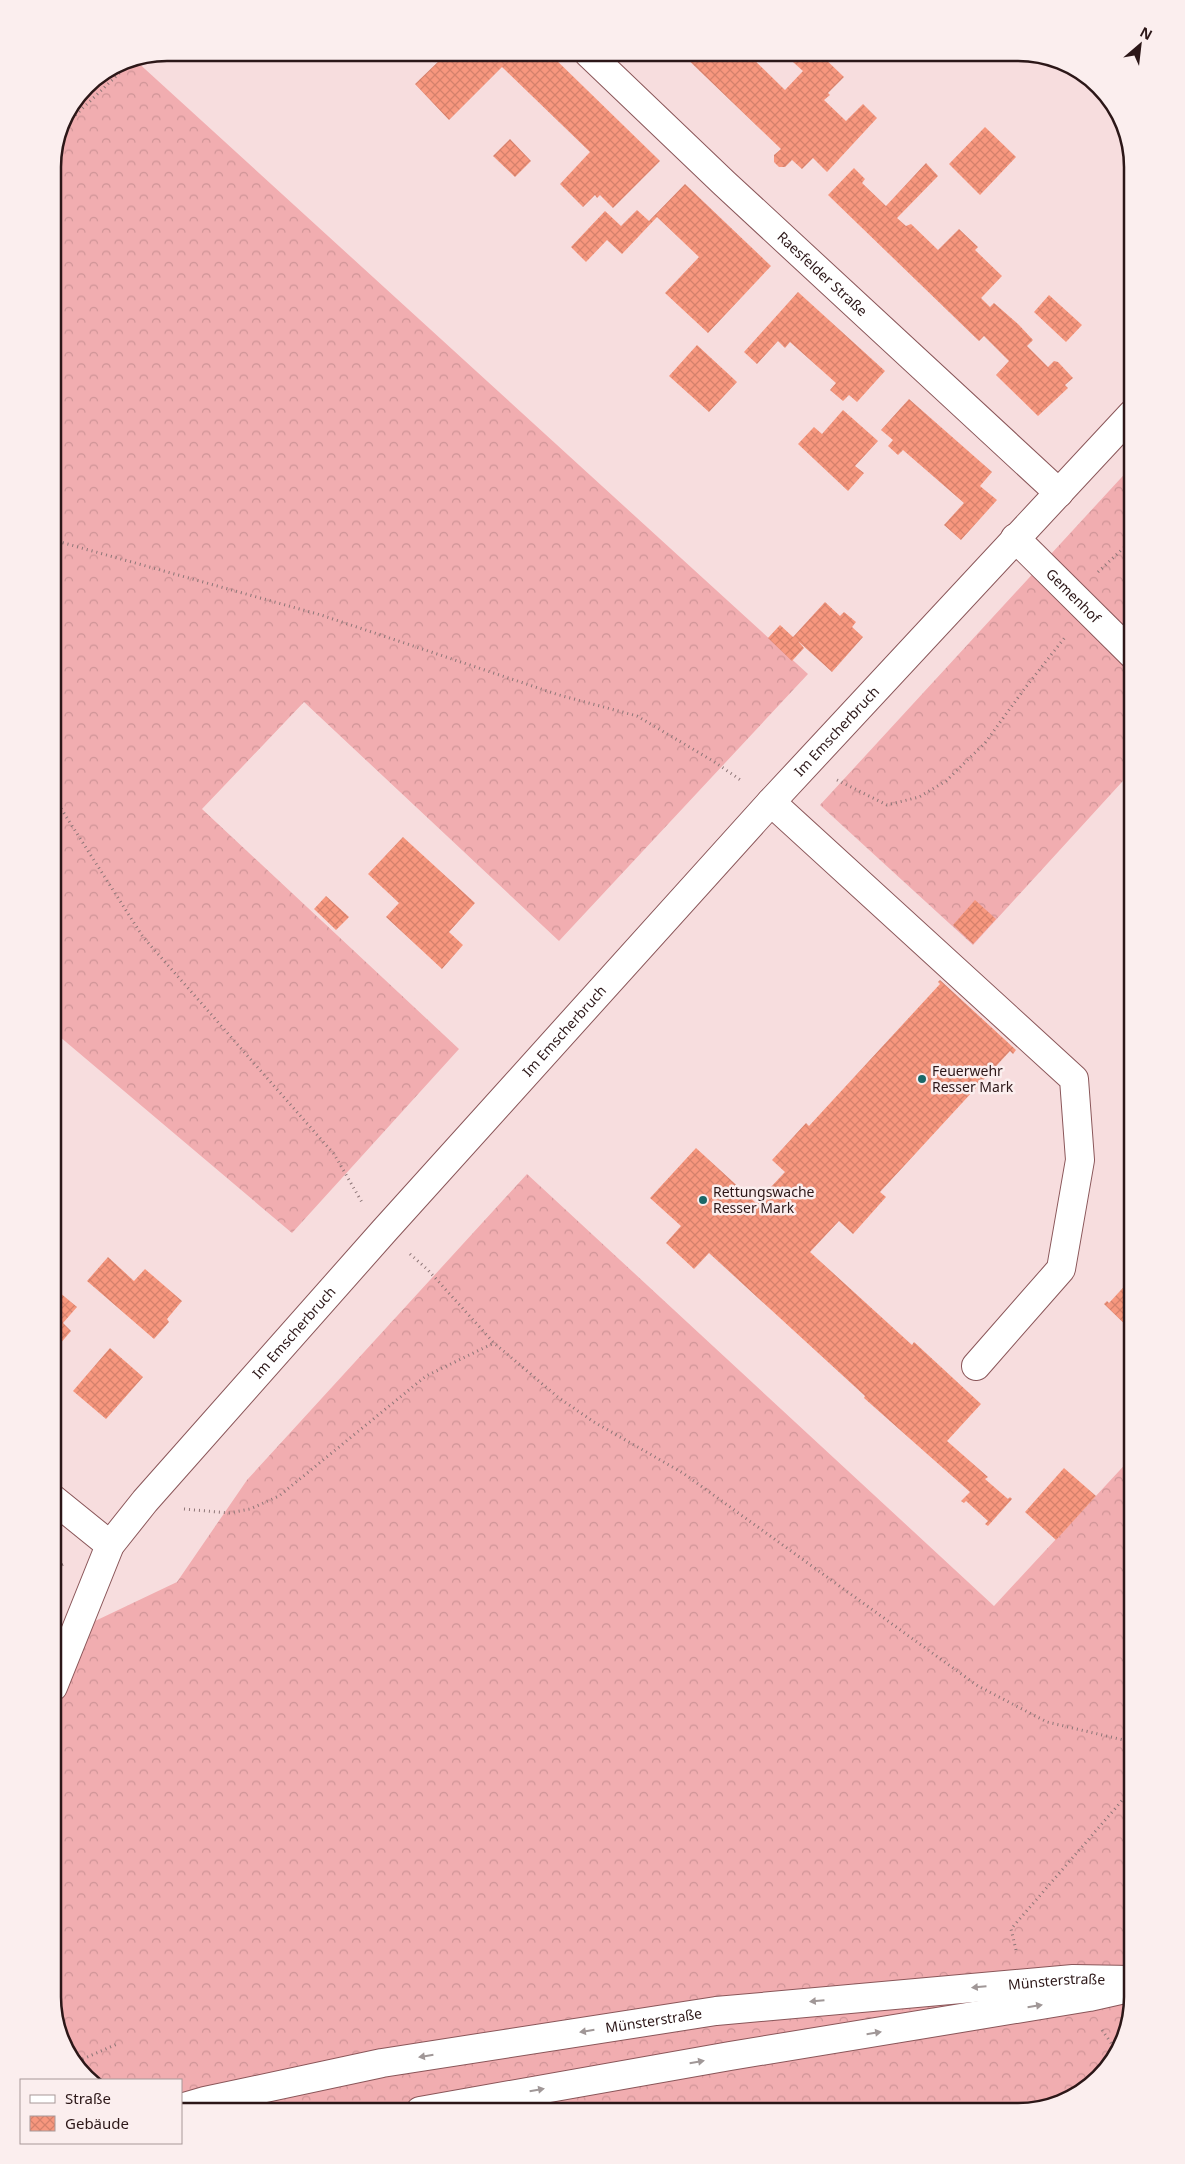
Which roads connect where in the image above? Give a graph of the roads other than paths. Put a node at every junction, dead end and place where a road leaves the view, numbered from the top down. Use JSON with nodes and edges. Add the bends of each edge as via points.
{"nodes":[{"id":1,"x":596,"y":61,"type":"edge"},
{"id":2,"x":1124,"y":423,"type":"edge"},
{"id":3,"x":1059,"y":493,"type":"junction"},
{"id":4,"x":1015,"y":538,"type":"junction"},
{"id":5,"x":1124,"y":646,"type":"edge"},
{"id":6,"x":771,"y":802,"type":"junction"},
{"id":7,"x":976,"y":1366,"type":"dead end"},
{"id":8,"x":61,"y":1506,"type":"edge"},
{"id":9,"x":110,"y":1545,"type":"junction"},
{"id":10,"x":61,"y":1665,"type":"edge"},
{"id":11,"x":1124,"y":1980,"type":"edge"},
{"id":12,"x":1124,"y":1989,"type":"edge"},
{"id":13,"x":198,"y":2103,"type":"edge"},
{"id":14,"x":465,"y":2103,"type":"edge"}],
"edges":[{"from":1,"to":3,"type":"street","name":"Raesfelder Straße"},
{"from":2,"to":3,"type":"street","name":"Im Emscherbruch"},
{"from":3,"to":4,"type":"street","name":"Im Emscherbruch"},
{"from":4,"to":5,"type":"street","name":"Gemenhof"},
{"from":4,"to":6,"type":"street","name":"Im Emscherbruch"},
{"from":6,"to":7,"type":"street","via":[[1074,1079],[1080,1160],[1061,1269]]},
{"from":6,"to":9,"type":"street","name":"Im Emscherbruch","via":[[384,1232]]},
{"from":8,"to":9,"type":"street"},
{"from":9,"to":10,"type":"street","name":"Im Emscherbruch"},
{"from":11,"to":13,"type":"street","name":"Münsterstraße","one_way":true,"via":[[1072,1979],[716,2010],[382,2063]]},
{"from":14,"to":12,"type":"street","name":"Münsterstraße","one_way":true}]}
